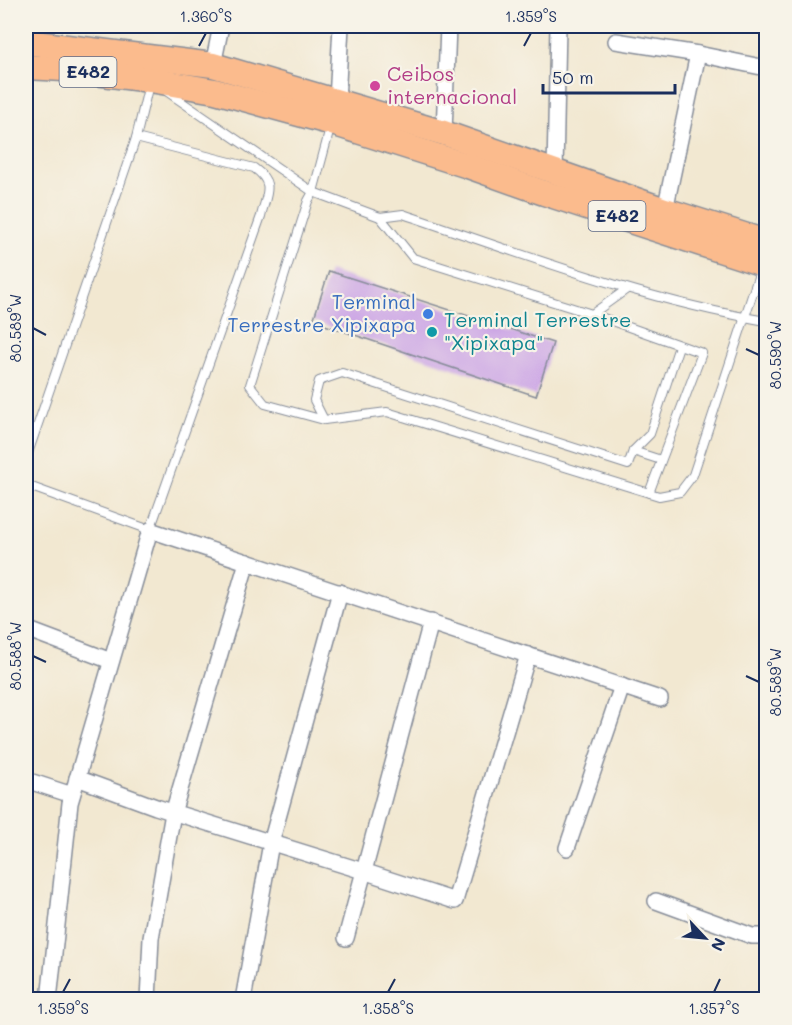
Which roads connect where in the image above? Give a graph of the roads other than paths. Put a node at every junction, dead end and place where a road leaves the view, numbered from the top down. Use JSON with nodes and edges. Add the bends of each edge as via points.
{"nodes":[{"id":1,"x":221,"y":26,"type":"edge"},
{"id":2,"x":341,"y":26,"type":"edge"},
{"id":3,"x":448,"y":26,"type":"edge"},
{"id":4,"x":558,"y":26,"type":"edge"},
{"id":5,"x":616,"y":40,"type":"dead end"},
{"id":6,"x":26,"y":42,"type":"edge"},
{"id":7,"x":698,"y":54,"type":"junction"},
{"id":8,"x":213,"y":65,"type":"junction"},
{"id":9,"x":26,"y":67,"type":"edge"},
{"id":10,"x":766,"y":68,"type":"edge"},
{"id":11,"x":150,"y":80,"type":"junction"},
{"id":12,"x":334,"y":112,"type":"junction"},
{"id":13,"x":444,"y":133,"type":"junction"},
{"id":14,"x":136,"y":138,"type":"junction"},
{"id":15,"x":555,"y":171,"type":"junction"},
{"id":16,"x":313,"y":192,"type":"junction"},
{"id":17,"x":665,"y":210,"type":"junction"},
{"id":18,"x":380,"y":217,"type":"junction"},
{"id":19,"x":765,"y":257,"type":"edge"},
{"id":20,"x":627,"y":289,"type":"junction"},
{"id":21,"x":592,"y":314,"type":"junction"},
{"id":22,"x":745,"y":318,"type":"junction"},
{"id":23,"x":766,"y":321,"type":"edge"},
{"id":24,"x":680,"y":346,"type":"junction"},
{"id":25,"x":324,"y":420,"type":"junction"},
{"id":26,"x":633,"y":451,"type":"junction"},
{"id":27,"x":26,"y":459,"type":"edge"},
{"id":28,"x":661,"y":460,"type":"junction"},
{"id":29,"x":26,"y":485,"type":"edge"},
{"id":30,"x":649,"y":493,"type":"junction"},
{"id":31,"x":150,"y":530,"type":"junction"},
{"id":32,"x":247,"y":562,"type":"junction"},
{"id":33,"x":340,"y":592,"type":"junction"},
{"id":34,"x":431,"y":622,"type":"junction"},
{"id":35,"x":26,"y":629,"type":"edge"},
{"id":36,"x":528,"y":655,"type":"junction"},
{"id":37,"x":111,"y":661,"type":"junction"},
{"id":38,"x":622,"y":686,"type":"junction"},
{"id":39,"x":660,"y":699,"type":"dead end"},
{"id":40,"x":77,"y":778,"type":"junction"},
{"id":41,"x":26,"y":780,"type":"edge"},
{"id":42,"x":72,"y":795,"type":"junction"},
{"id":43,"x":173,"y":813,"type":"junction"},
{"id":44,"x":271,"y":843,"type":"junction"},
{"id":45,"x":567,"y":848,"type":"dead end"},
{"id":46,"x":363,"y":871,"type":"junction"},
{"id":47,"x":656,"y":901,"type":"dead end"},
{"id":48,"x":766,"y":936,"type":"edge"},
{"id":49,"x":346,"y":938,"type":"dead end"},
{"id":50,"x":49,"y":999,"type":"edge"},
{"id":51,"x":148,"y":999,"type":"edge"},
{"id":52,"x":243,"y":999,"type":"edge"}],
"edges":[{"from":1,"to":8,"type":"street"},
{"from":2,"to":12,"type":"street"},
{"from":3,"to":13,"type":"street"},
{"from":4,"to":15,"type":"street"},
{"from":5,"to":7,"type":"street"},
{"from":6,"to":8,"type":"highway","number":"E482"},
{"from":7,"to":10,"type":"street"},
{"from":7,"to":17,"type":"street"},
{"from":8,"to":12,"type":"highway","number":"E482"},
{"from":9,"to":11,"type":"highway","number":"E482"},
{"from":11,"to":12,"type":"highway","number":"E482"},
{"from":11,"to":14,"type":"lane"},
{"from":11,"to":16,"type":"lane"},
{"from":12,"to":13,"type":"highway","number":"E482"},
{"from":12,"to":16,"type":"lane"},
{"from":12,"to":19,"type":"highway","number":"E482","via":[[544,193]]},
{"from":13,"to":15,"type":"highway","number":"E482"},
{"from":14,"to":27,"type":"lane"},
{"from":14,"to":31,"type":"lane","via":[[254,168],[264,175],[268,186],[261,216]]},
{"from":15,"to":17,"type":"highway","number":"E482"},
{"from":16,"to":18,"type":"lane"},
{"from":16,"to":25,"type":"lane","via":[[250,385],[265,404]]},
{"from":17,"to":19,"type":"highway","number":"E482"},
{"from":18,"to":20,"type":"lane","via":[[403,214]]},
{"from":18,"to":21,"type":"lane","via":[[413,258]]},
{"from":19,"to":22,"type":"lane"},
{"from":20,"to":21,"type":"lane"},
{"from":20,"to":22,"type":"lane"},
{"from":21,"to":24,"type":"lane"},
{"from":22,"to":23,"type":"lane"},
{"from":22,"to":30,"type":"lane","via":[[693,476],[680,492],[659,496]]},
{"from":24,"to":26,"type":"lane","via":[[650,434]]},
{"from":24,"to":28,"type":"lane","via":[[702,353]]},
{"from":25,"to":26,"type":"lane","via":[[314,400],[319,381],[342,373],[628,465]]},
{"from":25,"to":30,"type":"lane","via":[[387,412]]},
{"from":26,"to":28,"type":"lane"},
{"from":28,"to":30,"type":"lane"},
{"from":29,"to":31,"type":"lane"},
{"from":31,"to":32,"type":"street"},
{"from":31,"to":37,"type":"street"},
{"from":32,"to":33,"type":"street"},
{"from":32,"to":43,"type":"street"},
{"from":33,"to":34,"type":"street"},
{"from":33,"to":44,"type":"street"},
{"from":34,"to":36,"type":"street"},
{"from":34,"to":46,"type":"street"},
{"from":35,"to":37,"type":"street"},
{"from":36,"to":38,"type":"street"},
{"from":36,"to":46,"type":"street","via":[[455,901]]},
{"from":37,"to":40,"type":"street"},
{"from":38,"to":39,"type":"street"},
{"from":38,"to":45,"type":"street"},
{"from":40,"to":42,"type":"street"},
{"from":40,"to":43,"type":"street"},
{"from":41,"to":42,"type":"street"},
{"from":42,"to":50,"type":"street"},
{"from":43,"to":44,"type":"street"},
{"from":43,"to":51,"type":"street","via":[[151,938]]},
{"from":44,"to":46,"type":"street"},
{"from":44,"to":52,"type":"street"},
{"from":46,"to":49,"type":"street"},
{"from":47,"to":48,"type":"street","via":[[752,936]]}]}
